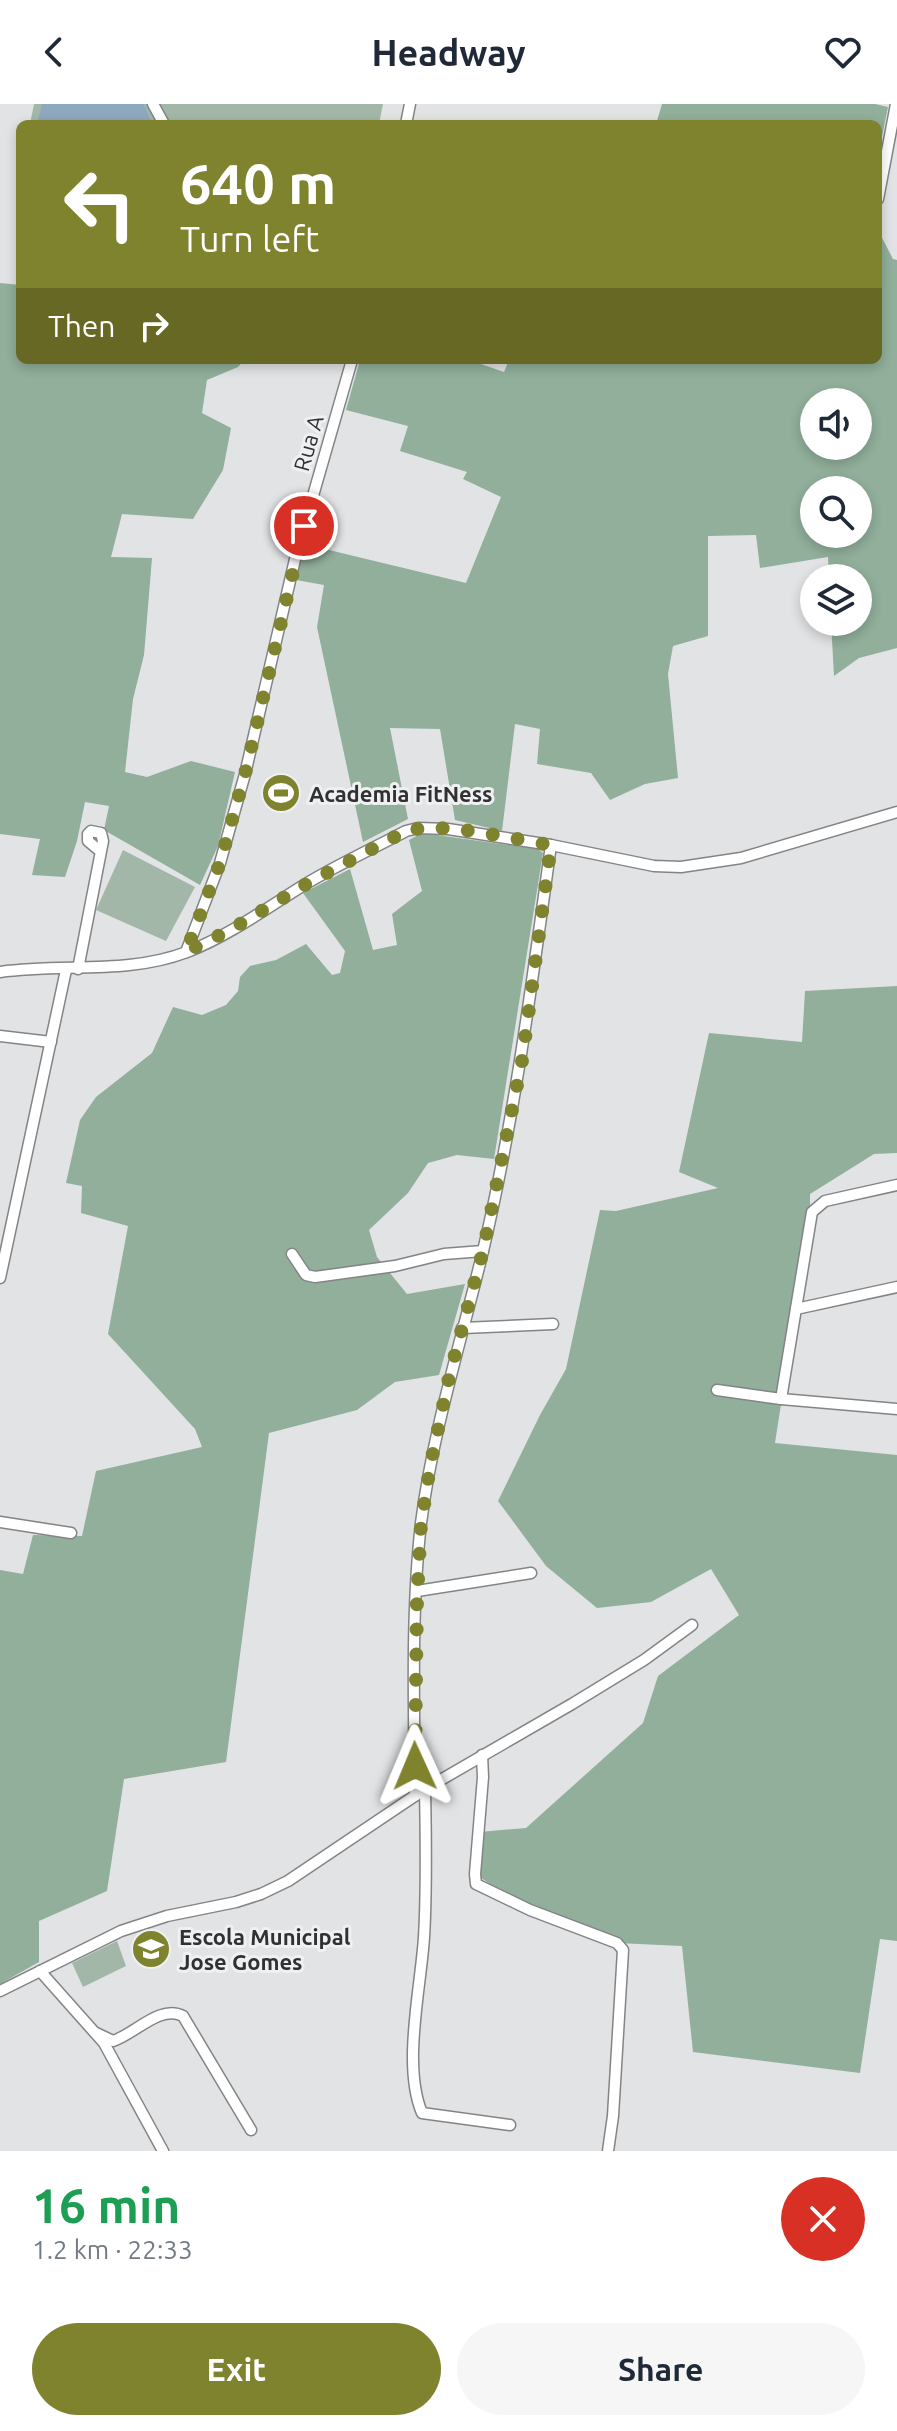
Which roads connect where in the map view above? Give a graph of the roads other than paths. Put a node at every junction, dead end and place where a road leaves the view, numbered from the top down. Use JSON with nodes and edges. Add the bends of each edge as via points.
{"nodes":[{"id":1,"x":896,"y":104,"type":"edge"},
{"id":2,"x":882,"y":178,"type":"edge"},
{"id":3,"x":351,"y":364,"type":"edge"},
{"id":4,"x":897,"y":812,"type":"edge"},
{"id":5,"x":551,"y":845,"type":"junction"},
{"id":6,"x":100,"y":851,"type":"dead end"},
{"id":7,"x":186,"y":952,"type":"junction"},
{"id":8,"x":78,"y":969,"type":"junction"},
{"id":9,"x":66,"y":970,"type":"junction"},
{"id":10,"x":0,"y":972,"type":"edge"},
{"id":11,"x":0,"y":1036,"type":"edge"},
{"id":12,"x":51,"y":1042,"type":"junction"},
{"id":13,"x":897,"y":1185,"type":"edge"},
{"id":14,"x":483,"y":1251,"type":"junction"},
{"id":15,"x":292,"y":1254,"type":"dead end"},
{"id":16,"x":0,"y":1278,"type":"edge"},
{"id":17,"x":897,"y":1287,"type":"edge"},
{"id":18,"x":796,"y":1309,"type":"junction"},
{"id":19,"x":553,"y":1324,"type":"dead end"},
{"id":20,"x":462,"y":1328,"type":"junction"},
{"id":21,"x":717,"y":1390,"type":"dead end"},
{"id":22,"x":781,"y":1399,"type":"junction"},
{"id":23,"x":897,"y":1409,"type":"edge"},
{"id":24,"x":0,"y":1522,"type":"edge"},
{"id":25,"x":71,"y":1533,"type":"dead end"},
{"id":26,"x":531,"y":1573,"type":"dead end"},
{"id":27,"x":417,"y":1591,"type":"junction"},
{"id":28,"x":692,"y":1625,"type":"dead end"},
{"id":29,"x":482,"y":1755,"type":"junction"},
{"id":30,"x":425,"y":1789,"type":"junction"},
{"id":31,"x":415,"y":1796,"type":"junction"},
{"id":32,"x":40,"y":1971,"type":"junction"},
{"id":33,"x":0,"y":1991,"type":"edge"},
{"id":34,"x":96,"y":2033,"type":"junction"},
{"id":35,"x":510,"y":2125,"type":"dead end"},
{"id":36,"x":251,"y":2130,"type":"dead end"},
{"id":37,"x":163,"y":2151,"type":"edge"},
{"id":38,"x":608,"y":2151,"type":"edge"}],
"edges":[{"from":1,"to":2,"type":"street"},
{"from":3,"to":7,"type":"street","name":"Rua A","via":[[296,555],[245,774],[220,863]]},
{"from":4,"to":5,"type":"street","via":[[706,865],[654,866]]},
{"from":5,"to":7,"type":"street","via":[[438,828],[406,831]]},
{"from":5,"to":14,"type":"street","via":[[522,1061]]},
{"from":6,"to":8,"type":"street"},
{"from":7,"to":8,"type":"street","via":[[136,965]]},
{"from":8,"to":9,"type":"street"},
{"from":9,"to":10,"type":"street"},
{"from":9,"to":12,"type":"street"},
{"from":11,"to":12,"type":"street"},
{"from":12,"to":16,"type":"street"},
{"from":13,"to":18,"type":"street","via":[[815,1207]]},
{"from":14,"to":15,"type":"street","via":[[315,1277],[306,1275]]},
{"from":14,"to":20,"type":"street"},
{"from":17,"to":18,"type":"street"},
{"from":18,"to":22,"type":"street"},
{"from":19,"to":20,"type":"street"},
{"from":20,"to":27,"type":"street","via":[[430,1467]]},
{"from":21,"to":22,"type":"street"},
{"from":22,"to":23,"type":"street"},
{"from":24,"to":25,"type":"street"},
{"from":26,"to":27,"type":"street"},
{"from":27,"to":31,"type":"street"},
{"from":28,"to":29,"type":"street","via":[[644,1660]]},
{"from":29,"to":30,"type":"street"},
{"from":29,"to":38,"type":"street","via":[[476,1884],[623,1950]]},
{"from":30,"to":31,"type":"street"},
{"from":30,"to":35,"type":"street","via":[[416,2100],[422,2113]]},
{"from":31,"to":32,"type":"street","via":[[261,1894],[121,1931]]},
{"from":32,"to":33,"type":"street"},
{"from":32,"to":34,"type":"street"},
{"from":34,"to":36,"type":"street","via":[[113,2041],[165,2013],[183,2016]]},
{"from":34,"to":37,"type":"street"}]}
